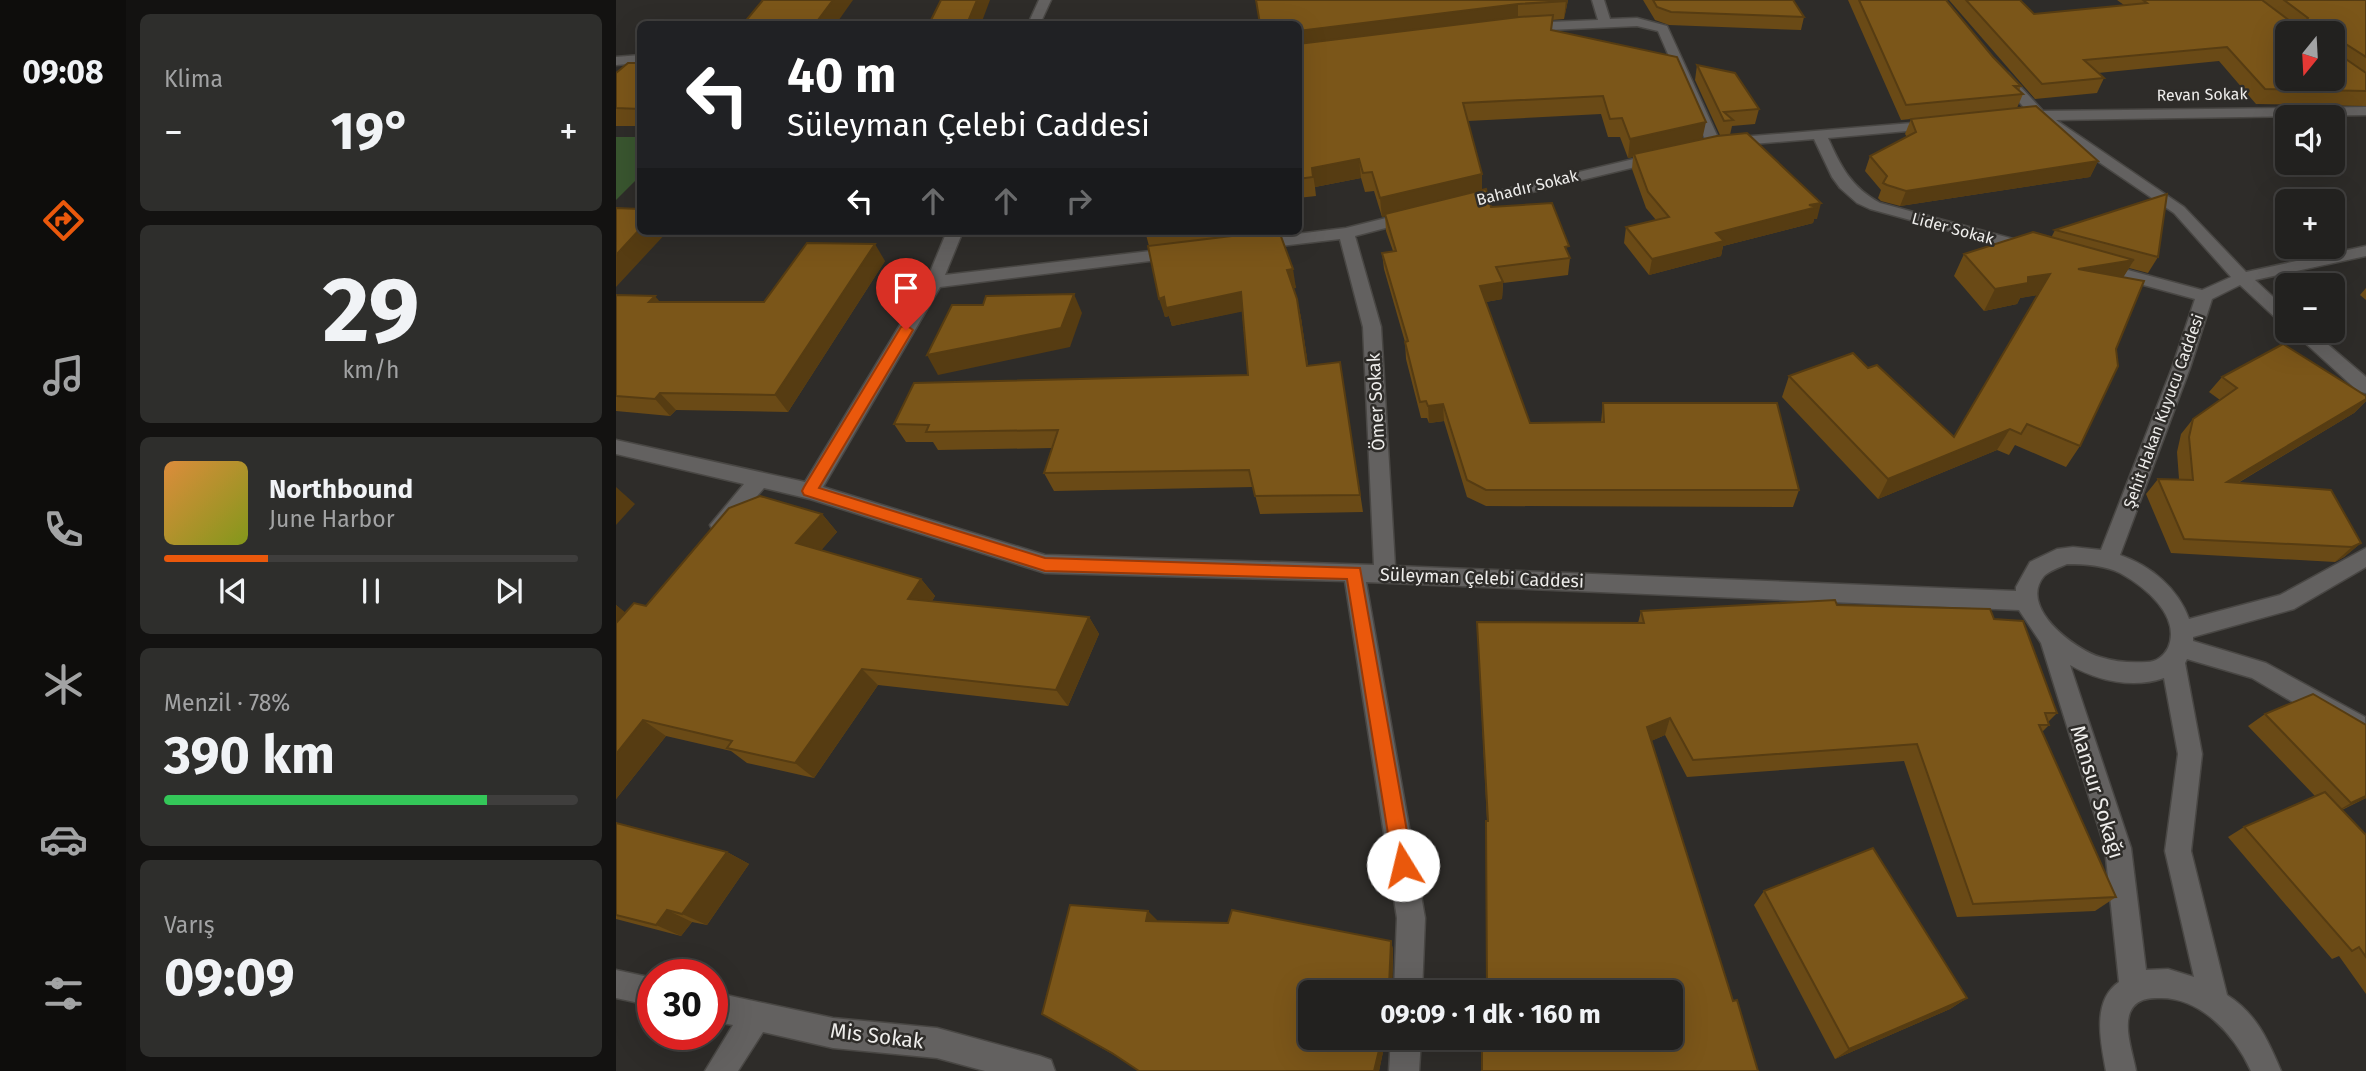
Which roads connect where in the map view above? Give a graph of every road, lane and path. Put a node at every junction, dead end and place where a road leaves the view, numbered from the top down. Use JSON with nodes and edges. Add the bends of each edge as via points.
{"nodes":[{"id":1,"x":1045,"y":0,"type":"edge"},
{"id":2,"x":1598,"y":0,"type":"edge"},
{"id":3,"x":1035,"y":21,"type":"edge"},
{"id":4,"x":1605,"y":23,"type":"junction"},
{"id":5,"x":1518,"y":28,"type":"edge"},
{"id":6,"x":637,"y":60,"type":"edge"},
{"id":7,"x":616,"y":61,"type":"edge"},
{"id":8,"x":637,"y":63,"type":"edge"},
{"id":9,"x":1994,"y":67,"type":"edge"},
{"id":10,"x":624,"y":77,"type":"edge"},
{"id":11,"x":2366,"y":111,"type":"edge"},
{"id":12,"x":2038,"y":114,"type":"junction"},
{"id":13,"x":1997,"y":118,"type":"edge"},
{"id":14,"x":1957,"y":123,"type":"edge"},
{"id":15,"x":1819,"y":134,"type":"junction"},
{"id":16,"x":1676,"y":153,"type":"edge"},
{"id":17,"x":1450,"y":207,"type":"edge"},
{"id":18,"x":1424,"y":214,"type":"edge"},
{"id":19,"x":1346,"y":233,"type":"junction"},
{"id":20,"x":954,"y":235,"type":"edge"},
{"id":21,"x":1237,"y":246,"type":"edge"},
{"id":22,"x":1195,"y":251,"type":"edge"},
{"id":23,"x":2366,"y":251,"type":"edge"},
{"id":24,"x":2046,"y":253,"type":"edge"},
{"id":25,"x":2085,"y":264,"type":"edge"},
{"id":26,"x":2242,"y":278,"type":"junction"},
{"id":27,"x":934,"y":282,"type":"junction"},
{"id":28,"x":2204,"y":296,"type":"junction"},
{"id":29,"x":2275,"y":308,"type":"edge"},
{"id":30,"x":2315,"y":343,"type":"edge"},
{"id":31,"x":2366,"y":387,"type":"edge"},
{"id":32,"x":616,"y":447,"type":"edge"},
{"id":33,"x":760,"y":478,"type":"junction"},
{"id":34,"x":810,"y":491,"type":"junction"},
{"id":35,"x":706,"y":541,"type":"edge"},
{"id":36,"x":2366,"y":558,"type":"edge"},
{"id":37,"x":2108,"y":559,"type":"junction"},
{"id":38,"x":1354,"y":573,"type":"junction"},
{"id":39,"x":1385,"y":574,"type":"junction"},
{"id":40,"x":2027,"y":601,"type":"junction"},
{"id":41,"x":2052,"y":642,"type":"junction"},
{"id":42,"x":2178,"y":646,"type":"junction"},
{"id":43,"x":2366,"y":734,"type":"edge"},
{"id":44,"x":1408,"y":980,"type":"edge"},
{"id":45,"x":616,"y":984,"type":"edge"},
{"id":46,"x":2134,"y":986,"type":"junction"},
{"id":47,"x":637,"y":989,"type":"edge"},
{"id":48,"x":2214,"y":1001,"type":"junction"},
{"id":49,"x":728,"y":1010,"type":"edge"},
{"id":50,"x":757,"y":1016,"type":"junction"},
{"id":51,"x":1405,"y":1050,"type":"edge"},
{"id":52,"x":720,"y":1071,"type":"edge"},
{"id":53,"x":1040,"y":1071,"type":"edge"},
{"id":54,"x":1404,"y":1071,"type":"edge"},
{"id":55,"x":2120,"y":1071,"type":"edge"},
{"id":56,"x":2266,"y":1071,"type":"edge"}],
"edges":[{"from":1,"to":3,"type":"street"},
{"from":2,"to":4,"type":"street"},
{"from":4,"to":5,"type":"street"},
{"from":4,"to":15,"type":"street","via":[[1637,22],[1663,29],[1708,145]]},
{"from":6,"to":7,"type":"street"},
{"from":8,"to":10,"type":"street"},
{"from":9,"to":12,"type":"street"},
{"from":11,"to":12,"type":"street","name":"Revan Sokak"},
{"from":12,"to":13,"type":"street"},
{"from":12,"to":26,"type":"street","via":[[2179,210]]},
{"from":14,"to":15,"type":"street"},
{"from":15,"to":24,"type":"street","name":"Lider Sokak","via":[[1842,183],[1855,197]]},
{"from":16,"to":17,"type":"street","name":"Bahadır Sokak"},
{"from":18,"to":19,"type":"street"},
{"from":19,"to":21,"type":"street"},
{"from":19,"to":39,"type":"street","name":"Ömer Sokak","via":[[1372,327]]},
{"from":20,"to":27,"type":"street"},
{"from":22,"to":27,"type":"street"},
{"from":23,"to":26,"type":"street","name":"Şehit Hakan Kuyucu Caddesi"},
{"from":25,"to":28,"type":"street"},
{"from":26,"to":28,"type":"street","name":"Şehit Hakan Kuyucu Caddesi"},
{"from":26,"to":29,"type":"street"},
{"from":27,"to":34,"type":"street"},
{"from":28,"to":37,"type":"street","name":"Şehit Hakan Kuyucu Caddesi"},
{"from":30,"to":31,"type":"street"},
{"from":32,"to":33,"type":"street","name":"Süleyman Çelebi Caddesi"},
{"from":33,"to":34,"type":"street","name":"Süleyman Çelebi Caddesi"},
{"from":33,"to":35,"type":"street"},
{"from":34,"to":38,"type":"street","name":"Süleyman Çelebi Caddesi","via":[[1045,564]]},
{"from":36,"to":42,"type":"street","via":[[2286,603]]},
{"from":37,"to":40,"type":"street","via":[[2064,555],[2047,560],[2034,570],[2027,584]]},
{"from":37,"to":42,"type":"street","via":[[2129,568],[2164,595],[2176,612]]},
{"from":38,"to":39,"type":"street","name":"Süleyman Çelebi Caddesi"},
{"from":38,"to":44,"type":"street","via":[[1411,918]]},
{"from":39,"to":40,"type":"street","name":"Süleyman Çelebi Caddesi"},
{"from":40,"to":41,"type":"street","via":[[2035,622]]},
{"from":41,"to":42,"type":"street","via":[[2103,671],[2130,675],[2154,672]]},
{"from":41,"to":46,"type":"street","name":"Mansur Sokağı","via":[[2118,848]]},
{"from":42,"to":43,"type":"street","via":[[2258,670]]},
{"from":42,"to":48,"type":"street","via":[[2190,754],[2178,851]]},
{"from":45,"to":47,"type":"street"},
{"from":46,"to":48,"type":"street","via":[[2155,981],[2179,984]]},
{"from":46,"to":55,"type":"street","via":[[2119,999],[2111,1020]]},
{"from":48,"to":56,"type":"street","via":[[2249,1035]]},
{"from":49,"to":50,"type":"street","name":"Mis Sokak"},
{"from":50,"to":52,"type":"street"},
{"from":50,"to":53,"type":"street","name":"Mis Sokak","via":[[833,1033],[937,1043]]},
{"from":51,"to":54,"type":"street"}]}
